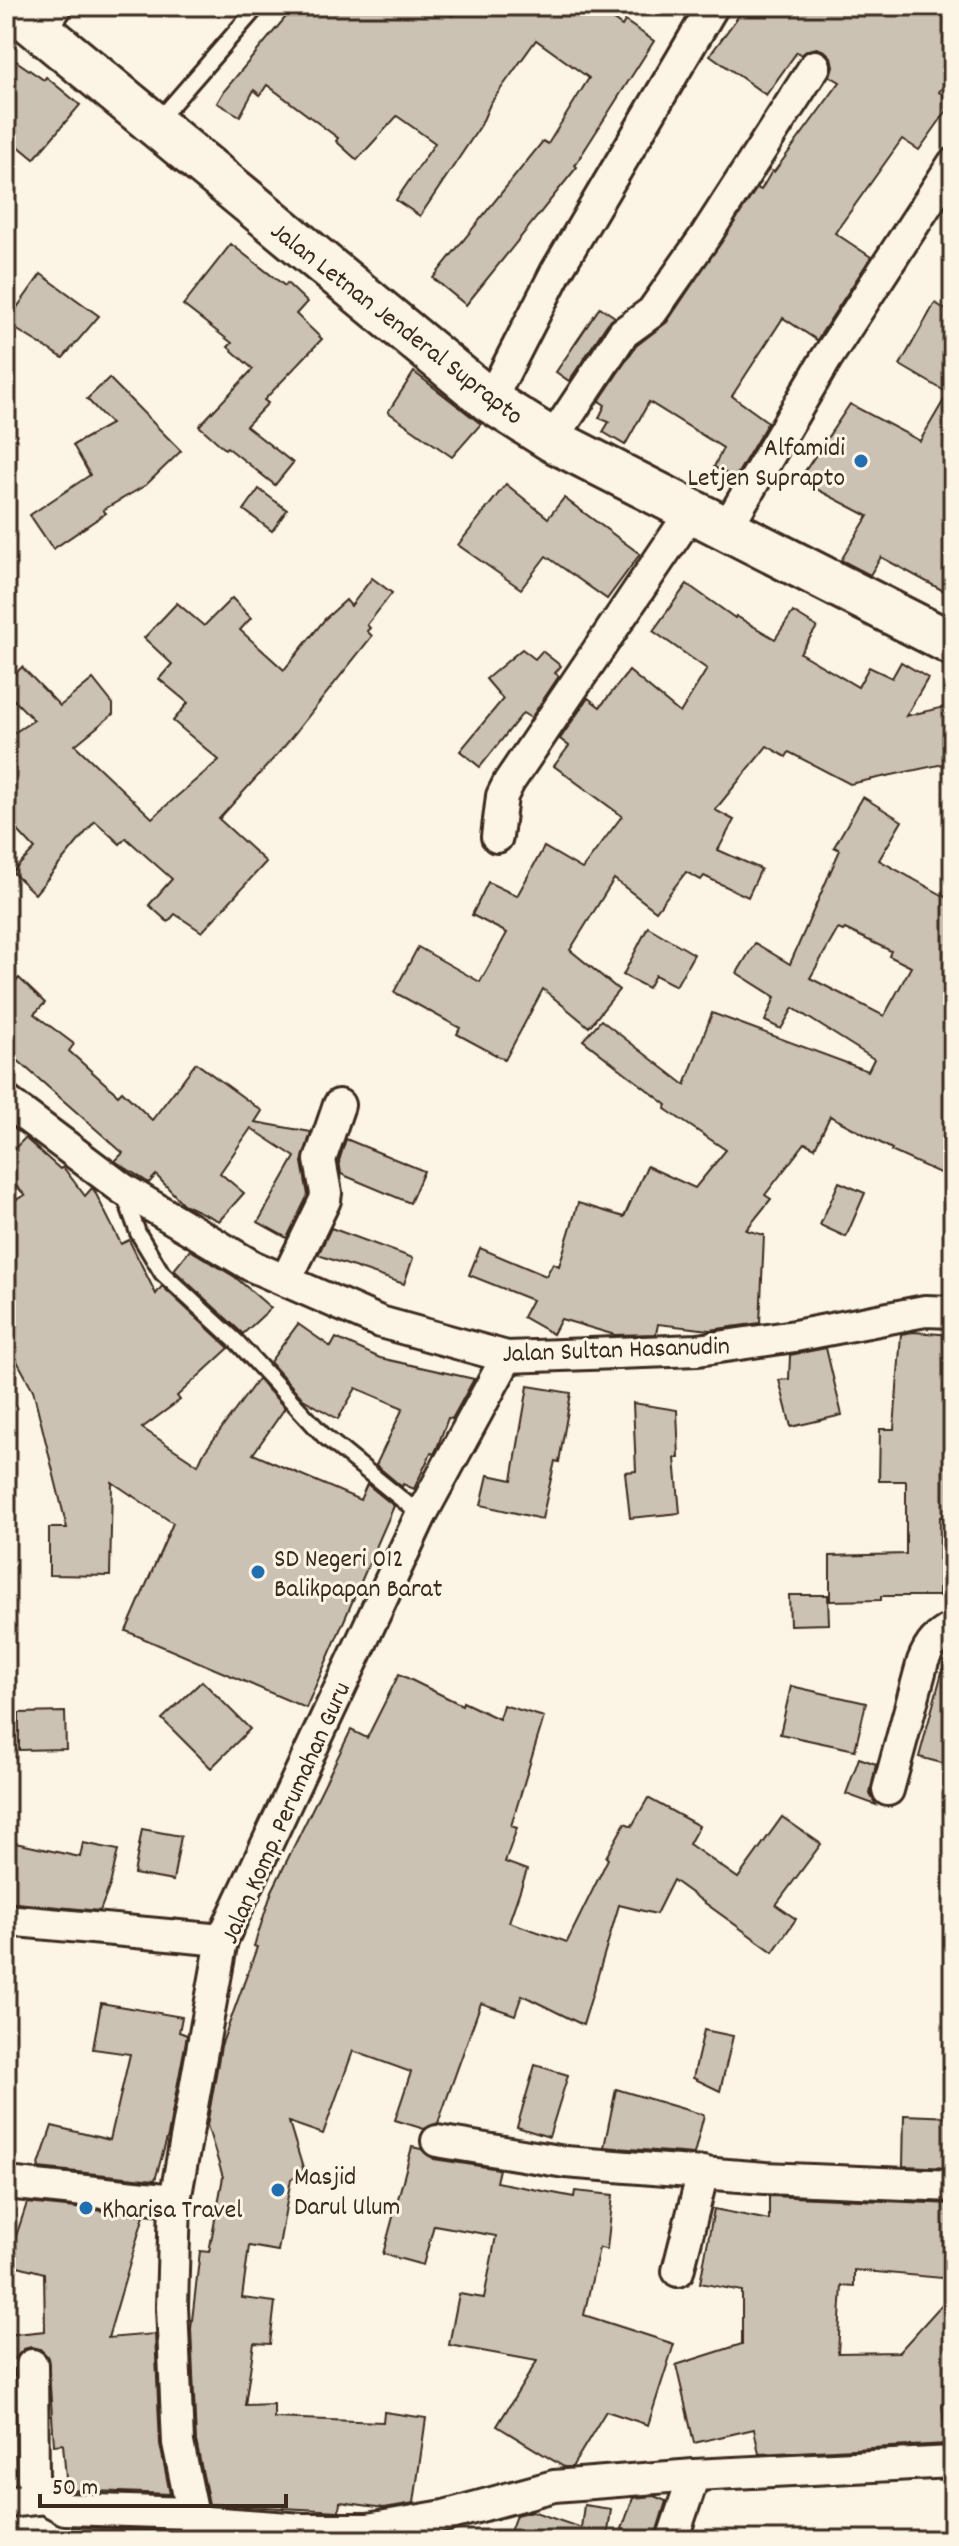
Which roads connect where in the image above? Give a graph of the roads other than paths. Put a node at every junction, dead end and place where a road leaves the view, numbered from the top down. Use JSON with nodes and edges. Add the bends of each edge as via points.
{"nodes":[{"id":1,"x":258,"y":6,"type":"edge"},
{"id":2,"x":713,"y":6,"type":"edge"},
{"id":3,"x":36,"y":14,"type":"edge"},
{"id":4,"x":815,"y":66,"type":"dead end"},
{"id":5,"x":154,"y":126,"type":"junction"},
{"id":6,"x":953,"y":164,"type":"edge"},
{"id":7,"x":490,"y":401,"type":"junction"},
{"id":8,"x":552,"y":440,"type":"junction"},
{"id":9,"x":709,"y":520,"type":"junction"},
{"id":10,"x":953,"y":644,"type":"edge"},
{"id":11,"x":497,"y":837,"type":"dead end"},
{"id":12,"x":6,"y":1101,"type":"edge"},
{"id":13,"x":339,"y":1105,"type":"dead end"},
{"id":14,"x":123,"y":1189,"type":"junction"},
{"id":15,"x":286,"y":1280,"type":"junction"},
{"id":16,"x":953,"y":1312,"type":"edge"},
{"id":17,"x":507,"y":1357,"type":"junction"},
{"id":18,"x":421,"y":1515,"type":"junction"},
{"id":19,"x":953,"y":1628,"type":"edge"},
{"id":20,"x":888,"y":1790,"type":"dead end"},
{"id":21,"x":6,"y":1920,"type":"edge"},
{"id":22,"x":222,"y":1940,"type":"junction"},
{"id":23,"x":437,"y":2141,"type":"dead end"},
{"id":24,"x":703,"y":2172,"type":"junction"},
{"id":25,"x":6,"y":2183,"type":"edge"},
{"id":26,"x":953,"y":2186,"type":"edge"},
{"id":27,"x":175,"y":2200,"type":"junction"},
{"id":28,"x":678,"y":2271,"type":"dead end"},
{"id":29,"x":32,"y":2365,"type":"dead end"},
{"id":30,"x":953,"y":2462,"type":"edge"},
{"id":31,"x":694,"y":2475,"type":"junction"},
{"id":32,"x":45,"y":2498,"type":"junction"},
{"id":33,"x":6,"y":2502,"type":"edge"},
{"id":34,"x":195,"y":2524,"type":"edge"},
{"id":35,"x":672,"y":2540,"type":"edge"}],
"edges":[{"from":1,"to":5,"type":"lane"},
{"from":2,"to":7,"type":"street","via":[[556,272]]},
{"from":3,"to":5,"type":"main road","name":"Jalan Letnan Jenderal Suprapto"},
{"from":4,"to":8,"type":"street","via":[[652,312],[623,333]]},
{"from":5,"to":7,"type":"main road","name":"Jalan Letnan Jenderal Suprapto"},
{"from":6,"to":9,"type":"street","via":[[826,359]]},
{"from":7,"to":8,"type":"main road","name":"Jalan Letnan Jenderal Suprapto"},
{"from":8,"to":9,"type":"main road","name":"Jalan Letnan Jenderal Suprapto"},
{"from":9,"to":10,"type":"main road","name":"Jalan Letnan Jenderal Suprapto"},
{"from":9,"to":11,"type":"street","via":[[509,782]]},
{"from":12,"to":14,"type":"street","name":"Jalan Sultan Hasanudin"},
{"from":13,"to":15,"type":"street","via":[[320,1160],[325,1200]]},
{"from":14,"to":15,"type":"street","name":"Jalan Sultan Hasanudin","via":[[252,1266]]},
{"from":14,"to":18,"type":"lane","via":[[138,1233],[162,1273],[238,1343],[324,1436]]},
{"from":15,"to":17,"type":"street","name":"Jalan Sultan Hasanudin","via":[[380,1322]]},
{"from":16,"to":17,"type":"street","name":"Jalan Sultan Hasanudin","via":[[925,1311],[698,1350]]},
{"from":17,"to":18,"type":"street","name":"Jalan Komp. Perumahan Guru"},
{"from":18,"to":22,"type":"street","name":"Jalan Komp. Perumahan Guru"},
{"from":19,"to":20,"type":"street","via":[[929,1646]]},
{"from":21,"to":22,"type":"street"},
{"from":22,"to":27,"type":"street","name":"Jalan Komp. Perumahan Guru"},
{"from":23,"to":24,"type":"street","via":[[565,2162]]},
{"from":24,"to":26,"type":"street"},
{"from":24,"to":28,"type":"street"},
{"from":25,"to":27,"type":"street"},
{"from":27,"to":34,"type":"street","name":"Jalan Komp. Perumahan Guru","via":[[172,2307],[178,2443]]},
{"from":29,"to":32,"type":"street","via":[[33,2480]]},
{"from":30,"to":31,"type":"street"},
{"from":31,"to":34,"type":"street","via":[[554,2486],[444,2516],[368,2529]]},
{"from":31,"to":35,"type":"street"},
{"from":32,"to":33,"type":"street"},
{"from":32,"to":34,"type":"street","via":[[65,2509]]}]}
